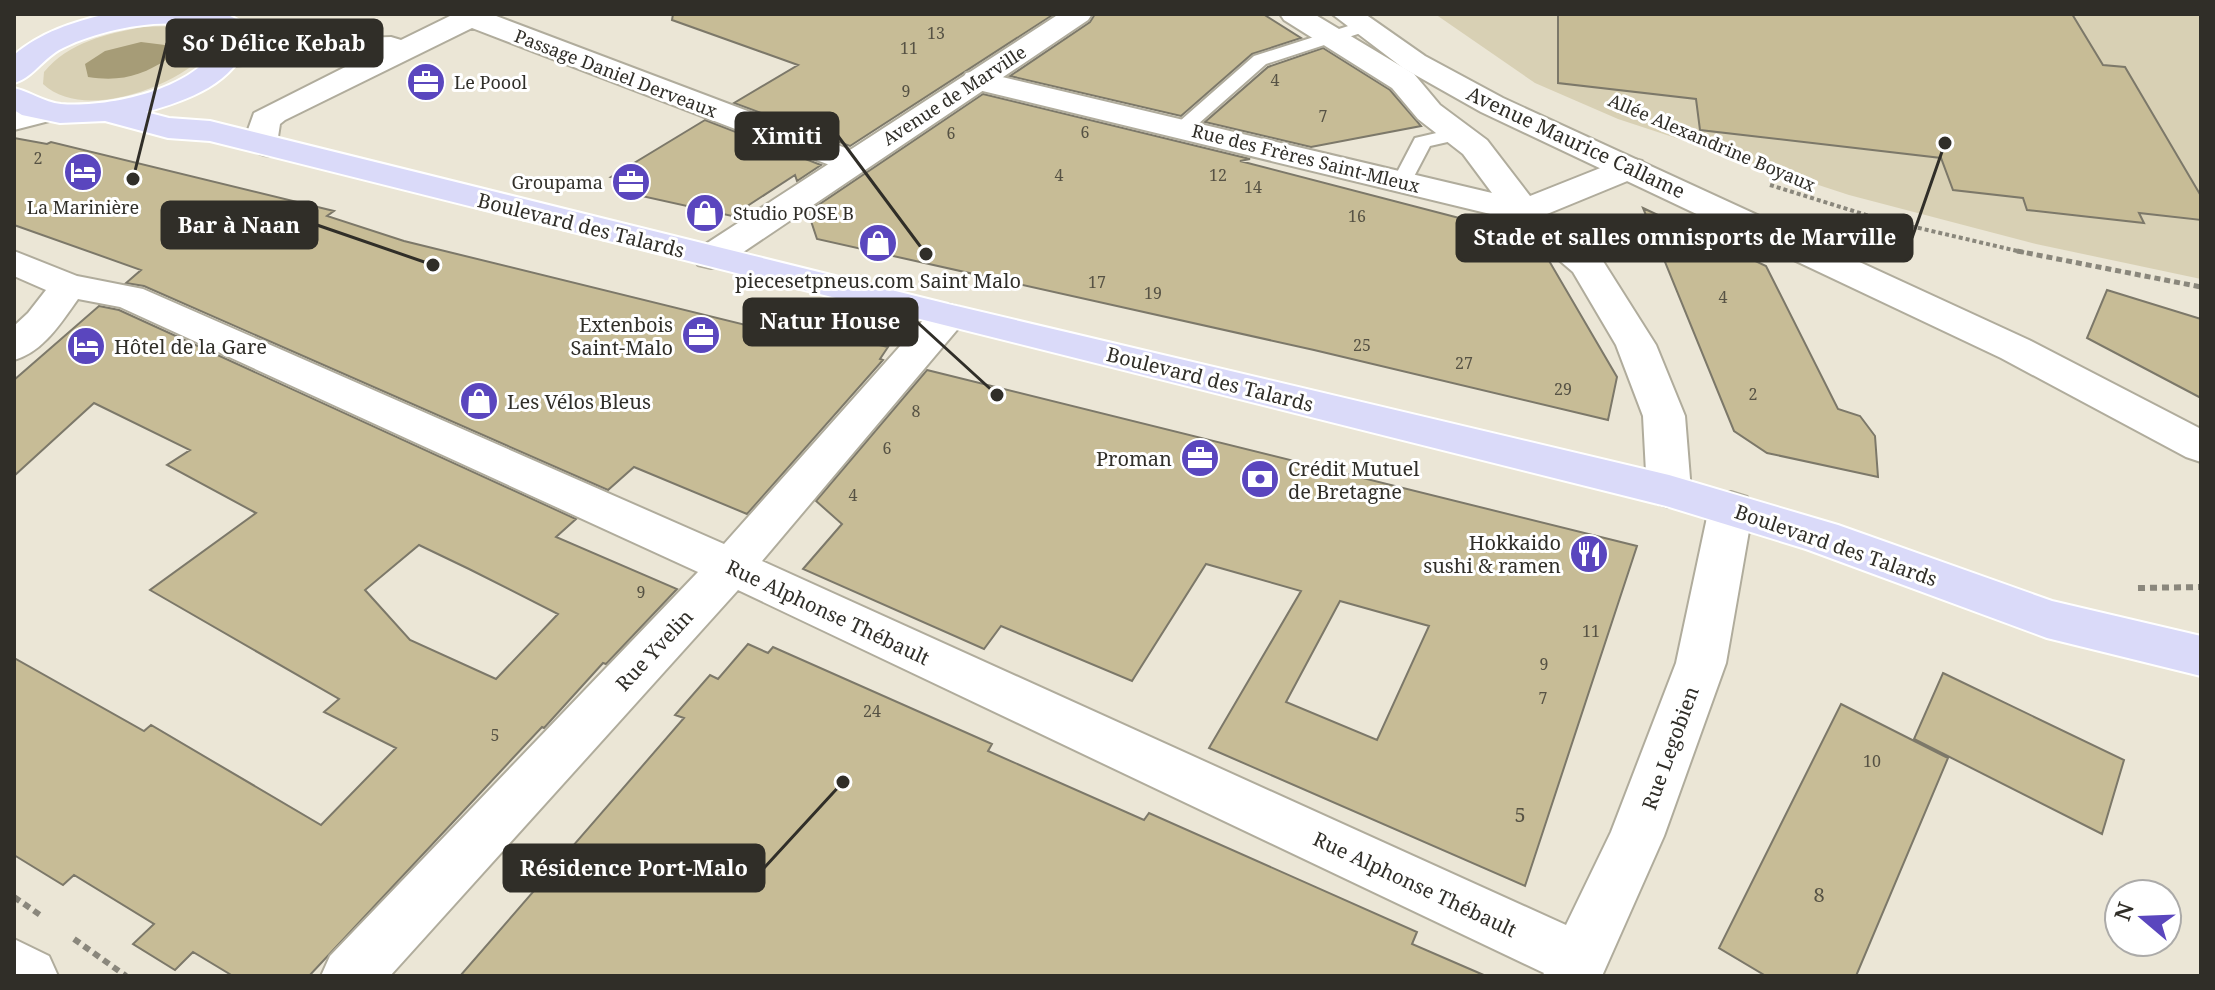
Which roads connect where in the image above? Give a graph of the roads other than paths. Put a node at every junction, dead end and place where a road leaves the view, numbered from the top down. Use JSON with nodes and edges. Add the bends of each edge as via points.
{"nodes":[{"id":1,"x":1078,"y":14,"type":"edge"},
{"id":2,"x":1294,"y":14,"type":"edge"},
{"id":3,"x":141,"y":15,"type":"edge"},
{"id":4,"x":474,"y":16,"type":"edge"},
{"id":5,"x":1354,"y":23,"type":"edge"},
{"id":6,"x":410,"y":45,"type":"junction"},
{"id":7,"x":229,"y":57,"type":"junction"},
{"id":8,"x":17,"y":58,"type":"edge"},
{"id":9,"x":977,"y":80,"type":"junction"},
{"id":10,"x":190,"y":86,"type":"junction"},
{"id":11,"x":14,"y":97,"type":"edge"},
{"id":12,"x":106,"y":111,"type":"junction"},
{"id":13,"x":46,"y":112,"type":"junction"},
{"id":14,"x":14,"y":120,"type":"edge"},
{"id":15,"x":1182,"y":128,"type":"junction"},
{"id":16,"x":210,"y":131,"type":"junction"},
{"id":17,"x":1458,"y":134,"type":"junction"},
{"id":18,"x":269,"y":147,"type":"junction"},
{"id":19,"x":852,"y":162,"type":"junction"},
{"id":20,"x":1630,"y":168,"type":"junction"},
{"id":21,"x":1402,"y":182,"type":"junction"},
{"id":22,"x":1523,"y":211,"type":"junction"},
{"id":23,"x":711,"y":257,"type":"junction"},
{"id":24,"x":14,"y":262,"type":"edge"},
{"id":25,"x":68,"y":286,"type":"junction"},
{"id":26,"x":948,"y":316,"type":"junction"},
{"id":27,"x":14,"y":347,"type":"edge"},
{"id":28,"x":2201,"y":420,"type":"edge"},
{"id":29,"x":2201,"y":447,"type":"edge"},
{"id":30,"x":1669,"y":491,"type":"junction"},
{"id":31,"x":1731,"y":508,"type":"junction"},
{"id":32,"x":731,"y":567,"type":"junction"},
{"id":33,"x":2201,"y":656,"type":"edge"},
{"id":34,"x":14,"y":967,"type":"edge"},
{"id":35,"x":1575,"y":968,"type":"edge"},
{"id":36,"x":28,"y":976,"type":"edge"},
{"id":37,"x":351,"y":976,"type":"edge"}],
"edges":[{"from":1,"to":9,"type":"street","name":"Avenue de Marville"},
{"from":2,"to":5,"type":"street"},
{"from":3,"to":7,"type":"main road","via":[[198,16],[219,22],[231,31],[235,43]]},
{"from":3,"to":8,"type":"main road"},
{"from":4,"to":6,"type":"street"},
{"from":4,"to":19,"type":"street","name":"Passage Daniel Derveaux"},
{"from":5,"to":15,"type":"lane","via":[[1260,60]]},
{"from":5,"to":17,"type":"street","via":[[1429,112]]},
{"from":5,"to":20,"type":"street","name":"Avenue Maurice Callame","via":[[1492,105]]},
{"from":5,"to":28,"type":"street","name":"Avenue Maurice Callame","via":[[2023,328]]},
{"from":6,"to":7,"type":"street"},
{"from":6,"to":18,"type":"street","via":[[274,113],[265,120],[261,138]]},
{"from":7,"to":10,"type":"main road"},
{"from":9,"to":15,"type":"street","name":"Rue des Frères Saint-Mleux"},
{"from":9,"to":19,"type":"street","name":"Avenue de Marville"},
{"from":10,"to":12,"type":"main road"},
{"from":10,"to":16,"type":"main road"},
{"from":11,"to":13,"type":"main road"},
{"from":12,"to":13,"type":"main road"},
{"from":12,"to":16,"type":"main road","name":"Boulevard des Talards","via":[[168,128]]},
{"from":13,"to":14,"type":"street"},
{"from":15,"to":21,"type":"street","name":"Rue des Frères Saint-Mleux"},
{"from":16,"to":18,"type":"main road","name":"Boulevard des Talards"},
{"from":17,"to":21,"type":"lane","via":[[1422,142]]},
{"from":17,"to":22,"type":"street","via":[[1475,147]]},
{"from":18,"to":23,"type":"main road","name":"Boulevard des Talards"},
{"from":19,"to":23,"type":"street","name":"Avenue de Marville"},
{"from":20,"to":22,"type":"street"},
{"from":20,"to":29,"type":"street","name":"Avenue Maurice Callame","via":[[2015,349]]},
{"from":21,"to":22,"type":"street","name":"Rue des Frères Saint-Mleux"},
{"from":22,"to":30,"type":"street","via":[[1588,266],[1636,345],[1664,416]]},
{"from":23,"to":26,"type":"main road","name":"Boulevard des Talards"},
{"from":24,"to":25,"type":"street","name":"Rue Alphonse Thébault"},
{"from":25,"to":27,"type":"street","via":[[42,322]]},
{"from":25,"to":32,"type":"street","name":"Rue Alphonse Thébault","via":[[130,297]]},
{"from":26,"to":30,"type":"main road","name":"Boulevard des Talards"},
{"from":26,"to":32,"type":"street","name":"Rue Yvelin"},
{"from":30,"to":31,"type":"main road","name":"Boulevard des Talards"},
{"from":31,"to":33,"type":"main road","name":"Boulevard des Talards","via":[[2047,619]]},
{"from":31,"to":35,"type":"street","name":"Rue Legobien","via":[[1701,663],[1637,836]]},
{"from":32,"to":35,"type":"street","name":"Rue Alphonse Thébault"},
{"from":32,"to":37,"type":"street","name":"Rue Yvelin"},
{"from":34,"to":36,"type":"street"}]}
